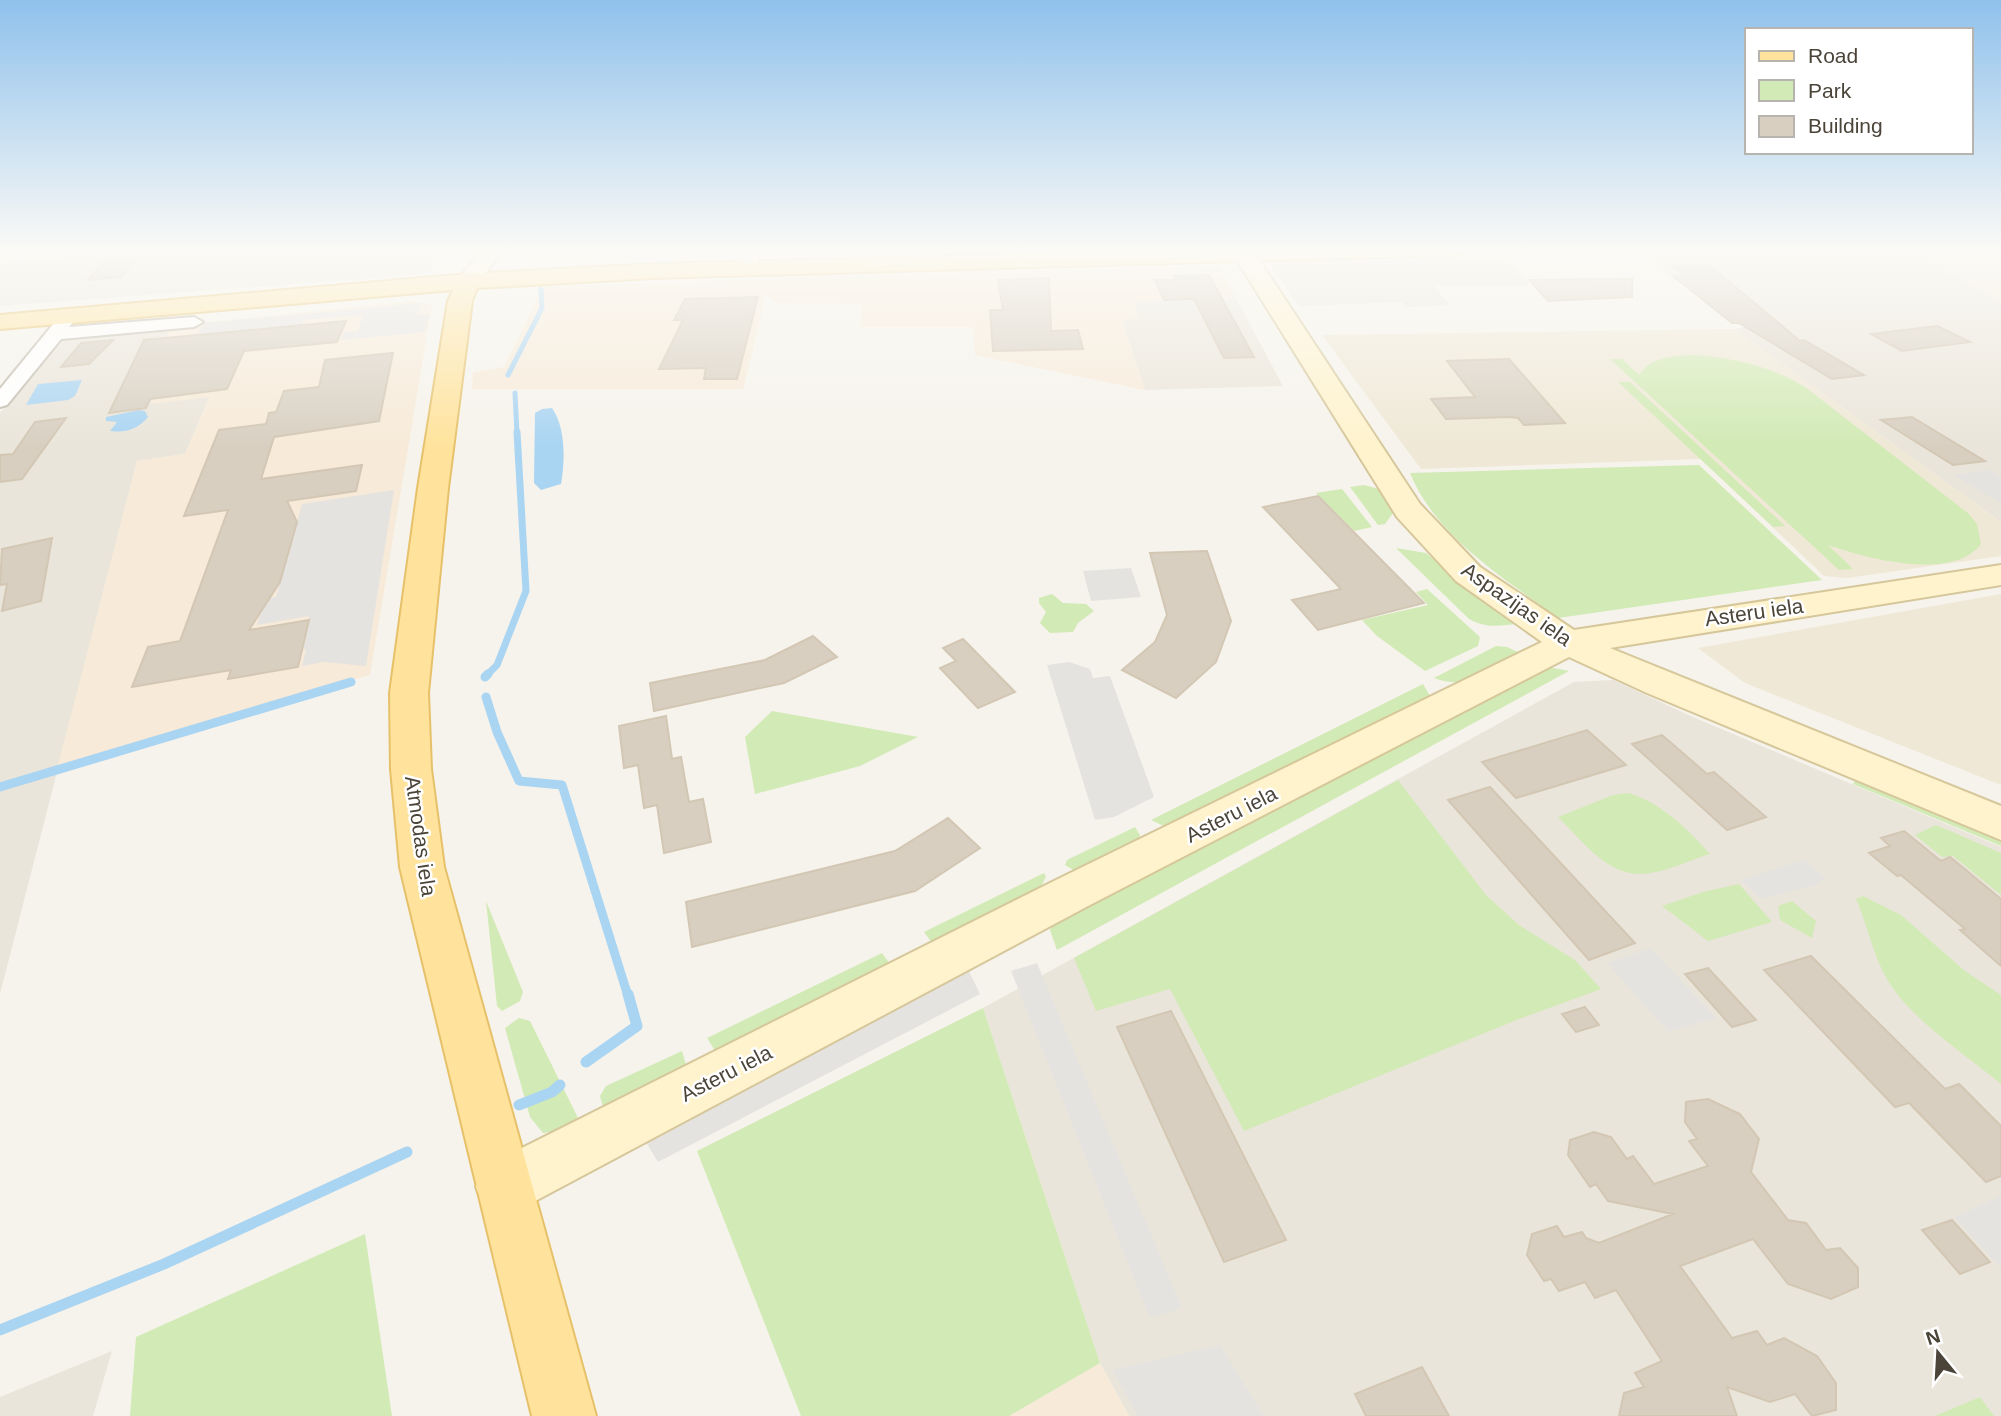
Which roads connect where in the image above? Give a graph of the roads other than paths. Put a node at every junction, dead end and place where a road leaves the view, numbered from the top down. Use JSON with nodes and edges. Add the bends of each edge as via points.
{"nodes":[{"id":1,"x":154,"y":315,"type":"edge"},
{"id":2,"x":458,"y":315,"type":"edge"},
{"id":3,"x":1283,"y":315,"type":"edge"},
{"id":4,"x":0,"y":322,"type":"edge"},
{"id":5,"x":194,"y":322,"type":"dead end"},
{"id":6,"x":62,"y":325,"type":"junction"},
{"id":7,"x":0,"y":401,"type":"edge"},
{"id":8,"x":2001,"y":575,"type":"edge"},
{"id":9,"x":1568,"y":643,"type":"junction"},
{"id":10,"x":2001,"y":824,"type":"edge"},
{"id":11,"x":504,"y":1187,"type":"junction"},
{"id":12,"x":565,"y":1416,"type":"edge"}],
"edges":[{"from":1,"to":6,"type":"main road"},
{"from":2,"to":11,"type":"main road","name":"Atmodas iela","via":[[409,693],[411,769],[422,867]]},
{"from":3,"to":9,"type":"street","name":"Aspazijas iela","via":[[1408,510],[1468,574]]},
{"from":4,"to":6,"type":"main road"},
{"from":5,"to":6,"type":"street"},
{"from":6,"to":7,"type":"street"},
{"from":8,"to":9,"type":"street","name":"Asteru iela"},
{"from":9,"to":10,"type":"street","name":"Aspazijas iela"},
{"from":9,"to":11,"type":"street","name":"Asteru iela"},
{"from":11,"to":12,"type":"main road","name":"Atmodas iela"}]}
